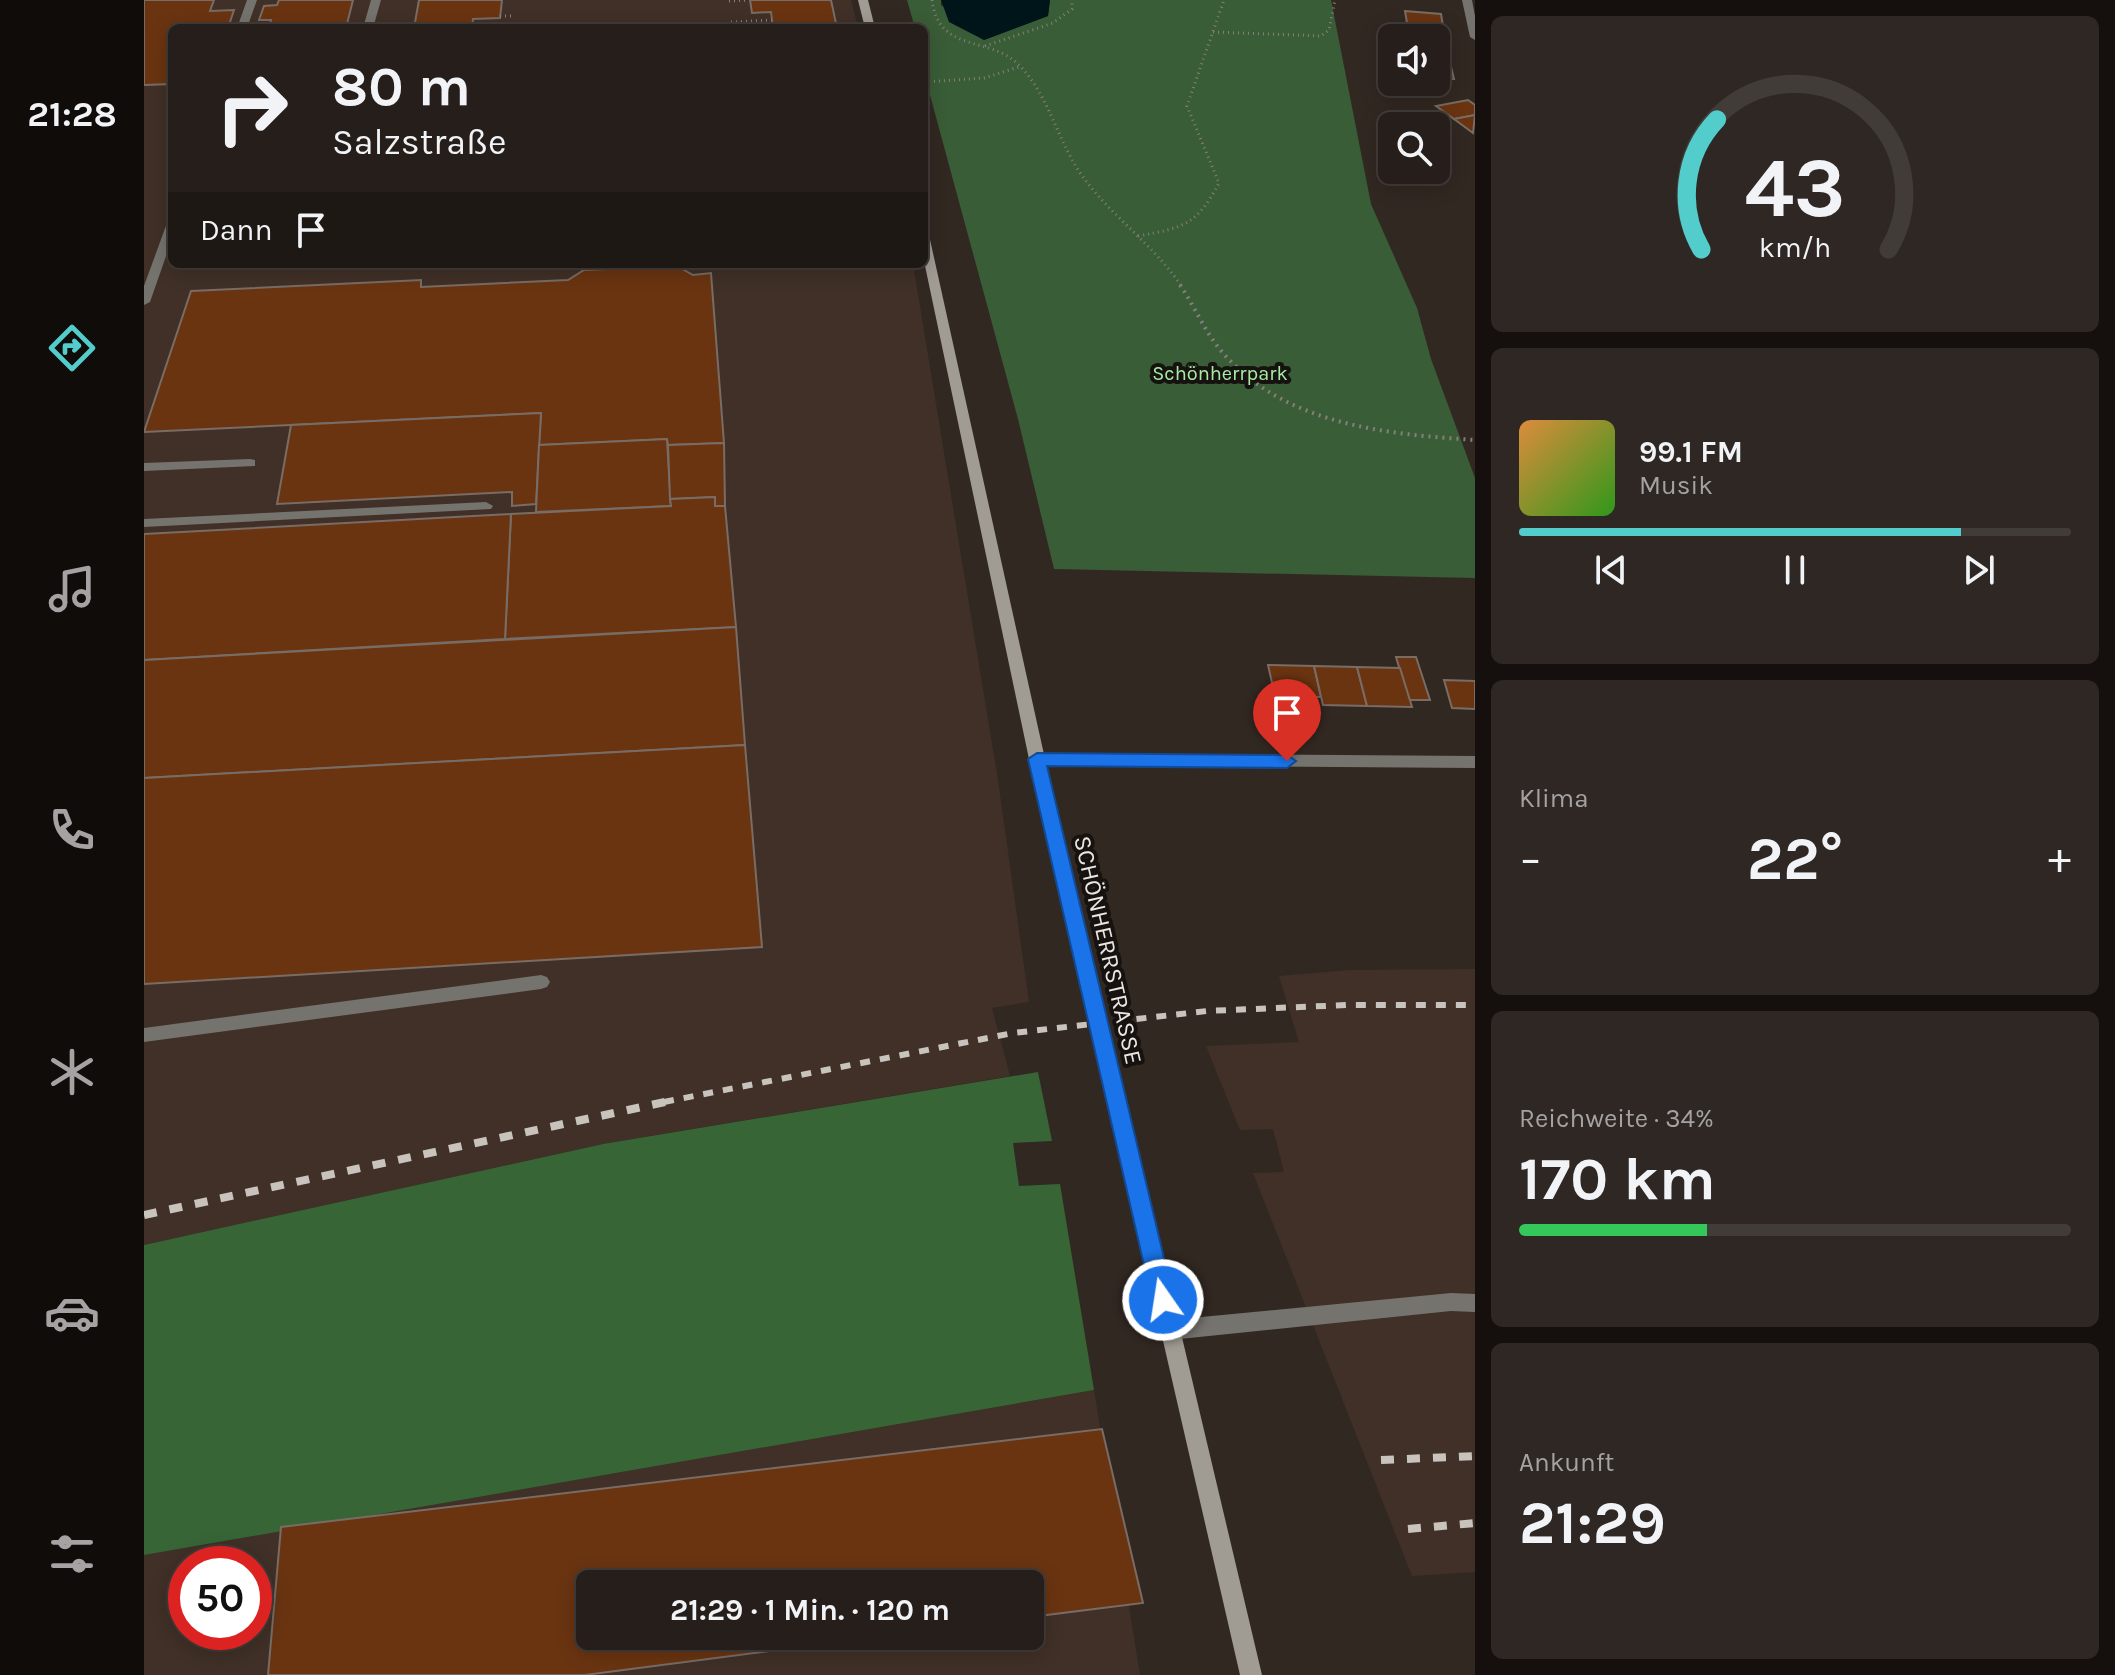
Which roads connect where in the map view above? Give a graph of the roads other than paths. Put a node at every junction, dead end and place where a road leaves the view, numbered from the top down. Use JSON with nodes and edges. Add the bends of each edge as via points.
{"nodes":[{"id":1,"x":252,"y":0,"type":"edge"},
{"id":2,"x":376,"y":0,"type":"edge"},
{"id":3,"x":863,"y":0,"type":"edge"},
{"id":4,"x":1467,"y":0,"type":"edge"},
{"id":5,"x":243,"y":24,"type":"edge"},
{"id":6,"x":369,"y":24,"type":"edge"},
{"id":7,"x":869,"y":24,"type":"edge"},
{"id":8,"x":1475,"y":37,"type":"edge"},
{"id":9,"x":168,"y":234,"type":"edge"},
{"id":10,"x":928,"y":254,"type":"edge"},
{"id":11,"x":144,"y":302,"type":"edge"},
{"id":12,"x":250,"y":463,"type":"dead end"},
{"id":13,"x":144,"y":467,"type":"edge"},
{"id":14,"x":486,"y":506,"type":"dead end"},
{"id":15,"x":144,"y":523,"type":"edge"},
{"id":16,"x":1037,"y":759,"type":"junction"},
{"id":17,"x":1475,"y":762,"type":"edge"},
{"id":18,"x":541,"y":982,"type":"dead end"},
{"id":19,"x":144,"y":1035,"type":"edge"},
{"id":20,"x":1475,"y":1303,"type":"edge"},
{"id":21,"x":1170,"y":1330,"type":"junction"},
{"id":22,"x":1251,"y":1675,"type":"edge"}],
"edges":[{"from":1,"to":5,"type":"street"},
{"from":2,"to":6,"type":"street"},
{"from":3,"to":7,"type":"main road"},
{"from":4,"to":8,"type":"street"},
{"from":9,"to":11,"type":"street"},
{"from":10,"to":16,"type":"main road","name":"SCHÖNHERRSTRASSE"},
{"from":12,"to":13,"type":"street"},
{"from":14,"to":15,"type":"street"},
{"from":16,"to":17,"type":"street"},
{"from":16,"to":21,"type":"main road","name":"SCHÖNHERRSTRASSE"},
{"from":18,"to":19,"type":"street"},
{"from":20,"to":21,"type":"street"},
{"from":21,"to":22,"type":"main road","name":"SCHÖNHERRSTRASSE"}]}
